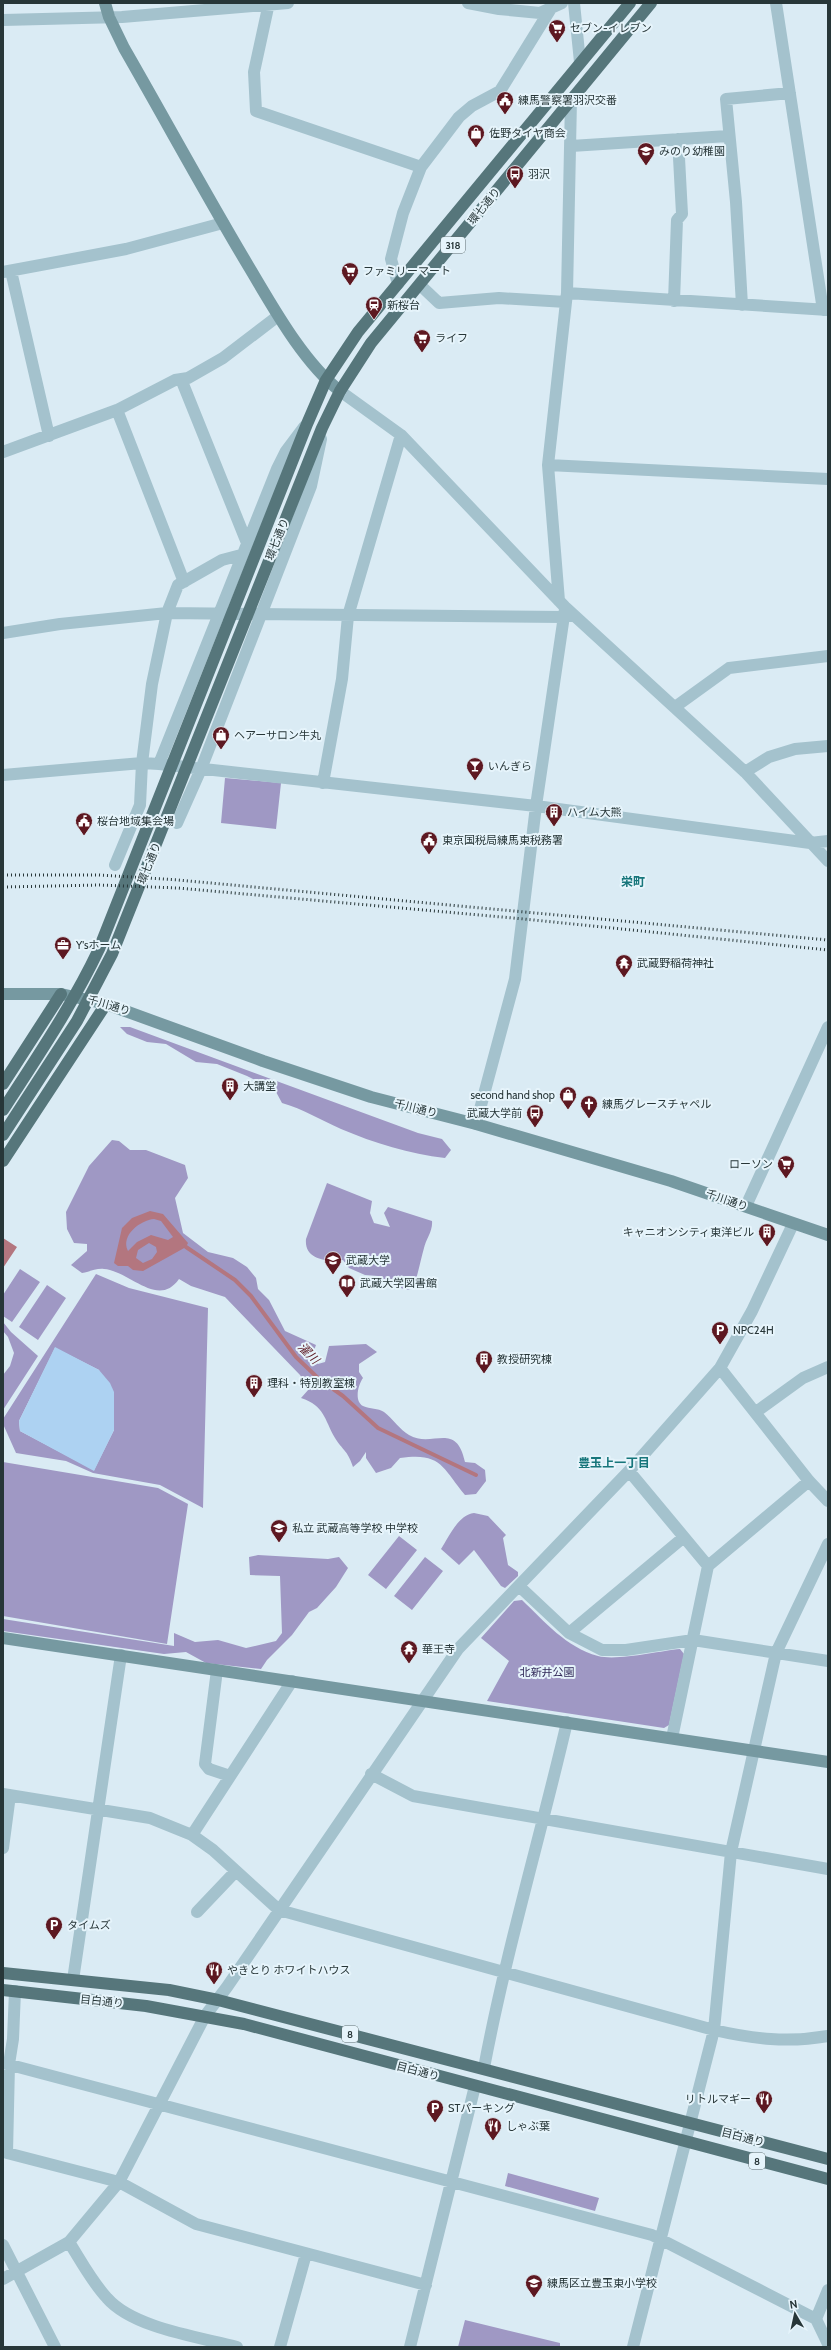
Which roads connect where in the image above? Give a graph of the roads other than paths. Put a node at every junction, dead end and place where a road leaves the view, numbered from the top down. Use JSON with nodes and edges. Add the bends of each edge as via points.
{"nodes":[{"id":1,"x":105,"y":3,"type":"edge"},
{"id":2,"x":288,"y":3,"type":"edge"},
{"id":3,"x":468,"y":3,"type":"edge"},
{"id":4,"x":562,"y":3,"type":"edge"},
{"id":5,"x":574,"y":3,"type":"edge"},
{"id":6,"x":630,"y":3,"type":"edge"},
{"id":7,"x":651,"y":3,"type":"edge"},
{"id":8,"x":776,"y":3,"type":"edge"},
{"id":9,"x":269,"y":4,"type":"edge"},
{"id":10,"x":550,"y":10,"type":"junction"},
{"id":11,"x":109,"y":16,"type":"junction"},
{"id":12,"x":3,"y":20,"type":"edge"},
{"id":13,"x":580,"y":62,"type":"junction"},
{"id":14,"x":790,"y":93,"type":"junction"},
{"id":15,"x":571,"y":100,"type":"junction"},
{"id":16,"x":728,"y":136,"type":"junction"},
{"id":17,"x":678,"y":139,"type":"junction"},
{"id":18,"x":571,"y":146,"type":"junction"},
{"id":19,"x":421,"y":167,"type":"junction"},
{"id":20,"x":223,"y":223,"type":"junction"},
{"id":21,"x":7,"y":272,"type":"edge"},
{"id":22,"x":398,"y":284,"type":"junction"},
{"id":23,"x":420,"y":285,"type":"junction"},
{"id":24,"x":566,"y":297,"type":"junction"},
{"id":25,"x":674,"y":300,"type":"junction"},
{"id":26,"x":742,"y":305,"type":"junction"},
{"id":27,"x":826,"y":310,"type":"edge"},
{"id":28,"x":278,"y":316,"type":"junction"},
{"id":29,"x":181,"y":379,"type":"junction"},
{"id":30,"x":326,"y":380,"type":"junction"},
{"id":31,"x":340,"y":391,"type":"junction"},
{"id":32,"x":117,"y":410,"type":"junction"},
{"id":33,"x":307,"y":424,"type":"junction"},
{"id":34,"x":322,"y":428,"type":"junction"},
{"id":35,"x":401,"y":435,"type":"junction"},
{"id":36,"x":49,"y":436,"type":"junction"},
{"id":37,"x":3,"y":452,"type":"edge"},
{"id":38,"x":548,"y":465,"type":"junction"},
{"id":39,"x":828,"y":479,"type":"edge"},
{"id":40,"x":247,"y":543,"type":"junction"},
{"id":41,"x":241,"y":556,"type":"junction"},
{"id":42,"x":184,"y":582,"type":"junction"},
{"id":43,"x":565,"y":610,"type":"junction"},
{"id":44,"x":167,"y":613,"type":"junction"},
{"id":45,"x":262,"y":614,"type":"junction"},
{"id":46,"x":218,"y":615,"type":"junction"},
{"id":47,"x":348,"y":616,"type":"junction"},
{"id":48,"x":3,"y":633,"type":"edge"},
{"id":49,"x":828,"y":656,"type":"edge"},
{"id":50,"x":675,"y":707,"type":"junction"},
{"id":51,"x":828,"y":746,"type":"edge"},
{"id":52,"x":142,"y":763,"type":"junction"},
{"id":53,"x":159,"y":764,"type":"junction"},
{"id":54,"x":201,"y":769,"type":"junction"},
{"id":55,"x":745,"y":772,"type":"junction"},
{"id":56,"x":3,"y":775,"type":"edge"},
{"id":57,"x":324,"y":783,"type":"junction"},
{"id":58,"x":536,"y":806,"type":"junction"},
{"id":59,"x":177,"y":823,"type":"dead end"},
{"id":60,"x":828,"y":841,"type":"edge"},
{"id":61,"x":810,"y":843,"type":"junction"},
{"id":62,"x":828,"y":861,"type":"edge"},
{"id":63,"x":115,"y":865,"type":"dead end"},
{"id":64,"x":3,"y":994,"type":"edge"},
{"id":65,"x":61,"y":994,"type":"junction"},
{"id":66,"x":106,"y":1004,"type":"junction"},
{"id":67,"x":828,"y":1027,"type":"edge"},
{"id":68,"x":3,"y":1084,"type":"edge"},
{"id":69,"x":3,"y":1110,"type":"edge"},
{"id":70,"x":476,"y":1124,"type":"junction"},
{"id":71,"x":3,"y":1136,"type":"edge"},
{"id":72,"x":3,"y":1161,"type":"edge"},
{"id":73,"x":746,"y":1206,"type":"junction"},
{"id":74,"x":793,"y":1224,"type":"junction"},
{"id":75,"x":828,"y":1235,"type":"edge"},
{"id":76,"x":828,"y":1367,"type":"edge"},
{"id":77,"x":720,"y":1368,"type":"junction"},
{"id":78,"x":756,"y":1412,"type":"junction"},
{"id":79,"x":629,"y":1471,"type":"junction"},
{"id":80,"x":809,"y":1481,"type":"junction"},
{"id":81,"x":828,"y":1501,"type":"edge"},
{"id":82,"x":684,"y":1537,"type":"junction"},
{"id":83,"x":828,"y":1544,"type":"edge"},
{"id":84,"x":708,"y":1566,"type":"junction"},
{"id":85,"x":520,"y":1587,"type":"junction"},
{"id":86,"x":569,"y":1633,"type":"junction"},
{"id":87,"x":3,"y":1638,"type":"edge"},
{"id":88,"x":693,"y":1640,"type":"junction"},
{"id":89,"x":776,"y":1653,"type":"junction"},
{"id":90,"x":121,"y":1655,"type":"junction"},
{"id":91,"x":828,"y":1661,"type":"edge"},
{"id":92,"x":217,"y":1670,"type":"junction"},
{"id":93,"x":292,"y":1681,"type":"junction"},
{"id":94,"x":422,"y":1700,"type":"junction"},
{"id":95,"x":567,"y":1722,"type":"junction"},
{"id":96,"x":672,"y":1738,"type":"junction"},
{"id":97,"x":755,"y":1751,"type":"junction"},
{"id":98,"x":828,"y":1762,"type":"edge"},
{"id":99,"x":371,"y":1774,"type":"junction"},
{"id":100,"x":230,"y":1776,"type":"junction"},
{"id":101,"x":6,"y":1795,"type":"edge"},
{"id":102,"x":99,"y":1808,"type":"junction"},
{"id":103,"x":544,"y":1820,"type":"junction"},
{"id":104,"x":192,"y":1834,"type":"junction"},
{"id":105,"x":3,"y":1848,"type":"edge"},
{"id":106,"x":731,"y":1852,"type":"junction"},
{"id":107,"x":828,"y":1869,"type":"edge"},
{"id":108,"x":236,"y":1871,"type":"junction"},
{"id":109,"x":279,"y":1910,"type":"junction"},
{"id":110,"x":197,"y":1912,"type":"dead end"},
{"id":111,"x":503,"y":1972,"type":"junction"},
{"id":112,"x":3,"y":1973,"type":"edge"},
{"id":113,"x":73,"y":1980,"type":"junction"},
{"id":114,"x":9,"y":1991,"type":"edge"},
{"id":115,"x":218,"y":2000,"type":"junction"},
{"id":116,"x":205,"y":2016,"type":"junction"},
{"id":117,"x":714,"y":2030,"type":"junction"},
{"id":118,"x":828,"y":2036,"type":"edge"},
{"id":119,"x":6,"y":2064,"type":"edge"},
{"id":120,"x":484,"y":2068,"type":"junction"},
{"id":121,"x":475,"y":2086,"type":"junction"},
{"id":122,"x":160,"y":2106,"type":"junction"},
{"id":123,"x":691,"y":2123,"type":"junction"},
{"id":124,"x":686,"y":2141,"type":"junction"},
{"id":125,"x":828,"y":2159,"type":"edge"},
{"id":126,"x":828,"y":2179,"type":"edge"},
{"id":127,"x":119,"y":2182,"type":"junction"},
{"id":128,"x":451,"y":2183,"type":"junction"},
{"id":129,"x":661,"y":2238,"type":"junction"},
{"id":130,"x":68,"y":2242,"type":"junction"},
{"id":131,"x":3,"y":2245,"type":"edge"},
{"id":132,"x":306,"y":2254,"type":"junction"},
{"id":133,"x":17,"y":2272,"type":"junction"},
{"id":134,"x":3,"y":2279,"type":"edge"},
{"id":135,"x":426,"y":2285,"type":"junction"},
{"id":136,"x":828,"y":2290,"type":"edge"},
{"id":137,"x":816,"y":2319,"type":"junction"},
{"id":138,"x":828,"y":2344,"type":"edge"},
{"id":139,"x":55,"y":2347,"type":"edge"},
{"id":140,"x":237,"y":2347,"type":"edge"},
{"id":141,"x":280,"y":2347,"type":"edge"},
{"id":142,"x":410,"y":2347,"type":"edge"},
{"id":143,"x":634,"y":2347,"type":"edge"}],
"edges":[{"from":1,"to":11,"type":"street"},
{"from":2,"to":9,"type":"street"},
{"from":3,"to":10,"type":"street","via":[[540,13]]},
{"from":4,"to":10,"type":"street"},
{"from":5,"to":13,"type":"street"},
{"from":6,"to":13,"type":"main road","name":"環七通り","number":"318"},
{"from":7,"to":15,"type":"main road","name":"環七通り","number":"318"},
{"from":8,"to":14,"type":"street"},
{"from":9,"to":11,"type":"street"},
{"from":9,"to":19,"type":"street","via":[[254,72],[256,111]]},
{"from":10,"to":19,"type":"street","via":[[500,91],[459,116]]},
{"from":11,"to":12,"type":"street"},
{"from":11,"to":20,"type":"street"},
{"from":13,"to":22,"type":"main road","name":"環七通り","number":"318"},
{"from":14,"to":16,"type":"street","via":[[726,99]]},
{"from":14,"to":27,"type":"street"},
{"from":15,"to":18,"type":"street"},
{"from":15,"to":23,"type":"main road","name":"環七通り","number":"318"},
{"from":16,"to":17,"type":"street"},
{"from":16,"to":26,"type":"street","via":[[736,202]]},
{"from":17,"to":18,"type":"street"},
{"from":17,"to":25,"type":"street","via":[[682,214],[677,220]]},
{"from":18,"to":24,"type":"street"},
{"from":19,"to":22,"type":"street","via":[[403,213],[391,259]]},
{"from":20,"to":21,"type":"street","via":[[126,249]]},
{"from":20,"to":28,"type":"street"},
{"from":21,"to":36,"type":"street"},
{"from":22,"to":30,"type":"main road","name":"環七通り","number":"318","via":[[358,332]]},
{"from":23,"to":24,"type":"street","via":[[439,303],[499,298]]},
{"from":23,"to":31,"type":"main road","name":"環七通り","number":"318","via":[[371,343]]},
{"from":24,"to":25,"type":"street"},
{"from":24,"to":38,"type":"street"},
{"from":25,"to":26,"type":"street"},
{"from":26,"to":27,"type":"street"},
{"from":28,"to":29,"type":"street","via":[[223,358]]},
{"from":28,"to":30,"type":"street"},
{"from":29,"to":32,"type":"street"},
{"from":29,"to":40,"type":"street"},
{"from":30,"to":31,"type":"street"},
{"from":30,"to":33,"type":"main road","name":"環七通り","number":"318"},
{"from":31,"to":34,"type":"main road","name":"環七通り","number":"318"},
{"from":31,"to":35,"type":"street"},
{"from":32,"to":36,"type":"street"},
{"from":32,"to":42,"type":"street"},
{"from":33,"to":40,"type":"street","via":[[286,451]]},
{"from":33,"to":69,"type":"main road","name":"環七通り","number":"318","via":[[99,949],[83,983]]},
{"from":34,"to":45,"type":"street","via":[[311,486]]},
{"from":34,"to":71,"type":"main road","name":"環七通り","number":"318","via":[[112,954],[77,1021]]},
{"from":35,"to":43,"type":"street"},
{"from":35,"to":47,"type":"street"},
{"from":36,"to":37,"type":"street"},
{"from":38,"to":39,"type":"street"},
{"from":38,"to":43,"type":"street"},
{"from":40,"to":41,"type":"street"},
{"from":41,"to":42,"type":"street","via":[[222,560]]},
{"from":41,"to":46,"type":"street"},
{"from":42,"to":44,"type":"street","via":[[178,585]]},
{"from":43,"to":47,"type":"street"},
{"from":43,"to":50,"type":"street"},
{"from":43,"to":58,"type":"street"},
{"from":44,"to":46,"type":"street"},
{"from":44,"to":48,"type":"street","via":[[60,624]]},
{"from":44,"to":52,"type":"street","via":[[152,684]]},
{"from":45,"to":46,"type":"street"},
{"from":45,"to":47,"type":"street"},
{"from":45,"to":54,"type":"street"},
{"from":46,"to":53,"type":"street"},
{"from":47,"to":57,"type":"street","via":[[342,679]]},
{"from":49,"to":50,"type":"street","via":[[729,668]]},
{"from":50,"to":55,"type":"street"},
{"from":51,"to":55,"type":"street","via":[[795,749],[769,756]]},
{"from":52,"to":53,"type":"street"},
{"from":52,"to":56,"type":"street"},
{"from":52,"to":63,"type":"street","via":[[140,805]]},
{"from":53,"to":54,"type":"street"},
{"from":54,"to":57,"type":"street"},
{"from":54,"to":59,"type":"street"},
{"from":55,"to":61,"type":"street"},
{"from":57,"to":58,"type":"street"},
{"from":58,"to":61,"type":"street"},
{"from":58,"to":70,"type":"street","via":[[516,979]]},
{"from":60,"to":61,"type":"street"},
{"from":61,"to":62,"type":"street"},
{"from":64,"to":65,"type":"street","name":"千川通り"},
{"from":65,"to":66,"type":"street","name":"千川通り"},
{"from":65,"to":68,"type":"main road"},
{"from":66,"to":70,"type":"street","name":"千川通り","via":[[371,1097]]},
{"from":66,"to":72,"type":"main road"},
{"from":67,"to":73,"type":"street"},
{"from":70,"to":73,"type":"street","name":"千川通り","via":[[671,1180]]},
{"from":73,"to":74,"type":"street","name":"千川通り"},
{"from":74,"to":75,"type":"street","name":"千川通り"},
{"from":74,"to":77,"type":"street","via":[[752,1311]]},
{"from":76,"to":78,"type":"street","via":[[803,1378]]},
{"from":77,"to":78,"type":"street"},
{"from":77,"to":79,"type":"street"},
{"from":78,"to":80,"type":"street"},
{"from":79,"to":82,"type":"street"},
{"from":79,"to":85,"type":"street"},
{"from":80,"to":81,"type":"street"},
{"from":80,"to":84,"type":"street"},
{"from":82,"to":84,"type":"street"},
{"from":82,"to":86,"type":"street"},
{"from":83,"to":89,"type":"street"},
{"from":84,"to":88,"type":"street"},
{"from":85,"to":86,"type":"street"},
{"from":85,"to":94,"type":"street","via":[[458,1649]]},
{"from":86,"to":88,"type":"street","via":[[602,1650],[626,1650]]},
{"from":87,"to":90,"type":"street"},
{"from":88,"to":89,"type":"street"},
{"from":88,"to":96,"type":"street"},
{"from":89,"to":91,"type":"street"},
{"from":89,"to":97,"type":"street"},
{"from":90,"to":92,"type":"street"},
{"from":90,"to":102,"type":"street"},
{"from":92,"to":93,"type":"street"},
{"from":92,"to":100,"type":"street","via":[[205,1764],[209,1769]]},
{"from":93,"to":94,"type":"street"},
{"from":93,"to":100,"type":"street"},
{"from":94,"to":95,"type":"street"},
{"from":94,"to":99,"type":"street"},
{"from":95,"to":96,"type":"street"},
{"from":95,"to":103,"type":"street"},
{"from":96,"to":97,"type":"street"},
{"from":97,"to":98,"type":"street"},
{"from":97,"to":106,"type":"street"},
{"from":99,"to":103,"type":"street","via":[[413,1796]]},
{"from":99,"to":109,"type":"street"},
{"from":100,"to":104,"type":"street"},
{"from":101,"to":102,"type":"street"},
{"from":101,"to":105,"type":"street"},
{"from":102,"to":104,"type":"street","via":[[150,1818]]},
{"from":102,"to":113,"type":"street"},
{"from":103,"to":106,"type":"street"},
{"from":103,"to":111,"type":"street"},
{"from":104,"to":108,"type":"street"},
{"from":106,"to":107,"type":"street"},
{"from":106,"to":117,"type":"street"},
{"from":108,"to":109,"type":"street"},
{"from":108,"to":110,"type":"street"},
{"from":109,"to":111,"type":"street"},
{"from":109,"to":115,"type":"street"},
{"from":111,"to":117,"type":"street"},
{"from":111,"to":120,"type":"street"},
{"from":112,"to":113,"type":"main road","name":"目白通り","number":"8"},
{"from":113,"to":115,"type":"main road","name":"目白通り","number":"8","via":[[169,1990]]},
{"from":114,"to":116,"type":"main road","name":"目白通り","number":"8","via":[[146,2006]]},
{"from":114,"to":119,"type":"street","via":[[13,2039]]},
{"from":115,"to":116,"type":"street"},
{"from":115,"to":120,"type":"main road","name":"目白通り","number":"8"},
{"from":116,"to":121,"type":"main road","name":"目白通り","number":"8","via":[[244,2024]]},
{"from":116,"to":122,"type":"street"},
{"from":117,"to":118,"type":"street","via":[[771,2041],[796,2041]]},
{"from":117,"to":123,"type":"street"},
{"from":119,"to":122,"type":"street"},
{"from":119,"to":127,"type":"street","via":[[7,2153]]},
{"from":120,"to":123,"type":"main road","name":"目白通り","number":"8"},
{"from":121,"to":124,"type":"main road","name":"目白通り","number":"8"},
{"from":121,"to":128,"type":"street"},
{"from":122,"to":127,"type":"street"},
{"from":122,"to":128,"type":"street"},
{"from":123,"to":124,"type":"street"},
{"from":123,"to":125,"type":"main road","name":"目白通り","number":"8"},
{"from":124,"to":126,"type":"main road","name":"目白通り","number":"8"},
{"from":124,"to":129,"type":"street"},
{"from":127,"to":130,"type":"street"},
{"from":127,"to":132,"type":"street","via":[[196,2224]]},
{"from":128,"to":129,"type":"street"},
{"from":128,"to":135,"type":"street"},
{"from":129,"to":137,"type":"street"},
{"from":129,"to":143,"type":"street"},
{"from":130,"to":133,"type":"street"},
{"from":130,"to":140,"type":"street","via":[[107,2298],[127,2316]]},
{"from":131,"to":133,"type":"street"},
{"from":132,"to":135,"type":"street"},
{"from":132,"to":141,"type":"street"},
{"from":133,"to":134,"type":"street"},
{"from":133,"to":139,"type":"street"},
{"from":135,"to":142,"type":"street"},
{"from":136,"to":137,"type":"street"},
{"from":137,"to":138,"type":"street"}]}
